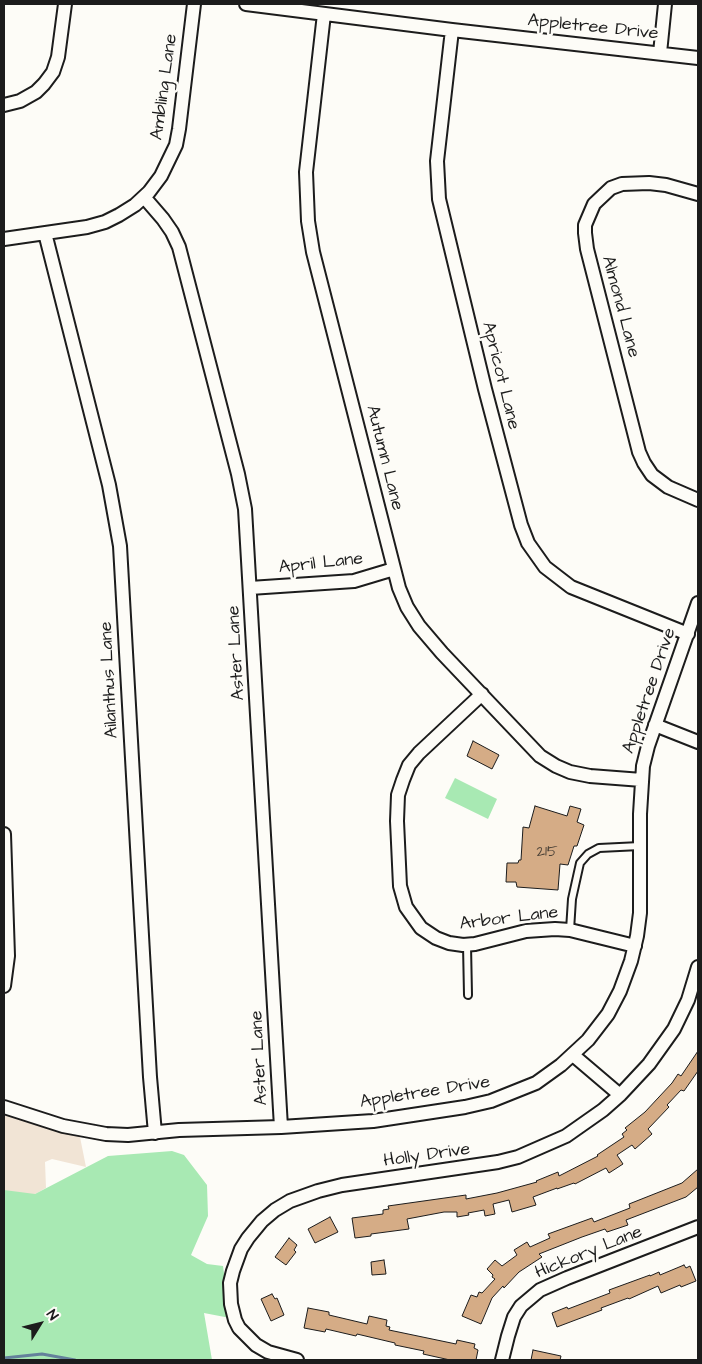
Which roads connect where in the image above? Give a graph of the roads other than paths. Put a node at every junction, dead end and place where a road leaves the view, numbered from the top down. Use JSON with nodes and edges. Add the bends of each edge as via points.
{"nodes":[{"id":1,"x":65,"y":4,"type":"edge"},
{"id":2,"x":194,"y":4,"type":"edge"},
{"id":3,"x":246,"y":4,"type":"edge"},
{"id":4,"x":665,"y":4,"type":"edge"},
{"id":5,"x":324,"y":14,"type":"junction"},
{"id":6,"x":452,"y":30,"type":"junction"},
{"id":7,"x":660,"y":53,"type":"junction"},
{"id":8,"x":698,"y":58,"type":"edge"},
{"id":9,"x":4,"y":105,"type":"edge"},
{"id":10,"x":698,"y":194,"type":"edge"},
{"id":11,"x":144,"y":197,"type":"junction"},
{"id":12,"x":46,"y":233,"type":"junction"},
{"id":13,"x":4,"y":238,"type":"edge"},
{"id":14,"x":698,"y":500,"type":"edge"},
{"id":15,"x":394,"y":569,"type":"junction"},
{"id":16,"x":250,"y":588,"type":"junction"},
{"id":17,"x":698,"y":603,"type":"edge"},
{"id":18,"x":688,"y":634,"type":"junction"},
{"id":19,"x":482,"y":694,"type":"junction"},
{"id":20,"x":655,"y":725,"type":"junction"},
{"id":21,"x":698,"y":742,"type":"edge"},
{"id":22,"x":642,"y":780,"type":"junction"},
{"id":23,"x":4,"y":834,"type":"edge"},
{"id":24,"x":640,"y":846,"type":"junction"},
{"id":25,"x":570,"y":930,"type":"junction"},
{"id":26,"x":466,"y":945,"type":"junction"},
{"id":27,"x":635,"y":946,"type":"junction"},
{"id":28,"x":698,"y":967,"type":"edge"},
{"id":29,"x":4,"y":986,"type":"edge"},
{"id":30,"x":468,"y":995,"type":"dead end"},
{"id":31,"x":573,"y":1055,"type":"junction"},
{"id":32,"x":620,"y":1095,"type":"junction"},
{"id":33,"x":4,"y":1107,"type":"edge"},
{"id":34,"x":281,"y":1127,"type":"junction"},
{"id":35,"x":155,"y":1133,"type":"junction"},
{"id":36,"x":698,"y":1227,"type":"edge"},
{"id":37,"x":298,"y":1360,"type":"edge"},
{"id":38,"x":502,"y":1360,"type":"edge"}],
"edges":[{"from":1,"to":9,"type":"street","via":[[53,72],[36,92]]},
{"from":2,"to":11,"type":"street","name":"Ambling Lane","via":[[176,145],[161,176]]},
{"from":3,"to":5,"type":"street","name":"Appletree Drive"},
{"from":4,"to":7,"type":"street"},
{"from":5,"to":6,"type":"street","name":"Appletree Drive"},
{"from":5,"to":15,"type":"street","name":"Autumn Lane","via":[[306,172],[308,221],[313,252]]},
{"from":6,"to":7,"type":"street","name":"Appletree Drive"},
{"from":6,"to":18,"type":"street","name":"Apricot Lane","via":[[437,161],[438,191],[520,526],[545,567],[571,587]]},
{"from":7,"to":8,"type":"street","name":"Appletree Drive"},
{"from":10,"to":14,"type":"street","name":"Almond Lane","via":[[649,182],[622,184],[611,188],[594,204],[585,233],[639,452],[652,475],[668,487]]},
{"from":11,"to":12,"type":"street","name":"Ambling Lane","via":[[105,222]]},
{"from":11,"to":16,"type":"street","name":"Aster Lane","via":[[172,232],[185,266],[240,483],[248,534]]},
{"from":12,"to":13,"type":"street","name":"Ambling Lane"},
{"from":12,"to":35,"type":"street","name":"Ailanthus Lane","via":[[110,485],[120,546]]},
{"from":15,"to":16,"type":"street","name":"April Lane","via":[[354,581]]},
{"from":15,"to":19,"type":"street","name":"Autumn Lane","via":[[407,607],[419,626]]},
{"from":16,"to":34,"type":"street","name":"Aster Lane"},
{"from":17,"to":18,"type":"street","name":"Appletree Drive"},
{"from":18,"to":20,"type":"street","name":"Appletree Drive"},
{"from":19,"to":22,"type":"street","name":"Autumn Lane","via":[[525,742],[556,766],[590,776]]},
{"from":19,"to":26,"type":"street","name":"Arbor Lane","via":[[409,765],[398,795],[400,886],[406,907],[421,928],[436,938]]},
{"from":20,"to":21,"type":"street"},
{"from":20,"to":22,"type":"street","name":"Appletree Drive"},
{"from":22,"to":24,"type":"street","name":"Appletree Drive"},
{"from":23,"to":29,"type":"street","via":[[8,956]]},
{"from":24,"to":25,"type":"lane","via":[[599,848],[580,862],[572,899]]},
{"from":24,"to":27,"type":"street","name":"Appletree Drive","via":[[640,914]]},
{"from":25,"to":26,"type":"street","name":"Arbor Lane","via":[[526,931]]},
{"from":25,"to":27,"type":"street","name":"Arbor Lane"},
{"from":26,"to":30,"type":"lane"},
{"from":27,"to":31,"type":"street","name":"Appletree Drive","via":[[620,991],[608,1014]]},
{"from":28,"to":32,"type":"street","name":"Holly Drive","via":[[688,1000],[674,1029],[649,1064]]},
{"from":31,"to":32,"type":"street"},
{"from":31,"to":34,"type":"street","name":"Appletree Drive","via":[[536,1083],[492,1101],[373,1121]]},
{"from":32,"to":37,"type":"street","name":"Holly Drive","via":[[566,1136],[518,1157],[318,1191],[275,1210],[262,1221],[241,1249],[230,1283],[231,1304],[235,1320],[256,1345],[268,1352]]},
{"from":33,"to":35,"type":"street","name":"Appletree Drive","via":[[86,1131],[128,1135]]},
{"from":34,"to":35,"type":"street","name":"Appletree Drive"},
{"from":36,"to":38,"type":"street","name":"Hickory Lane","via":[[540,1290],[521,1306],[514,1317]]}]}
